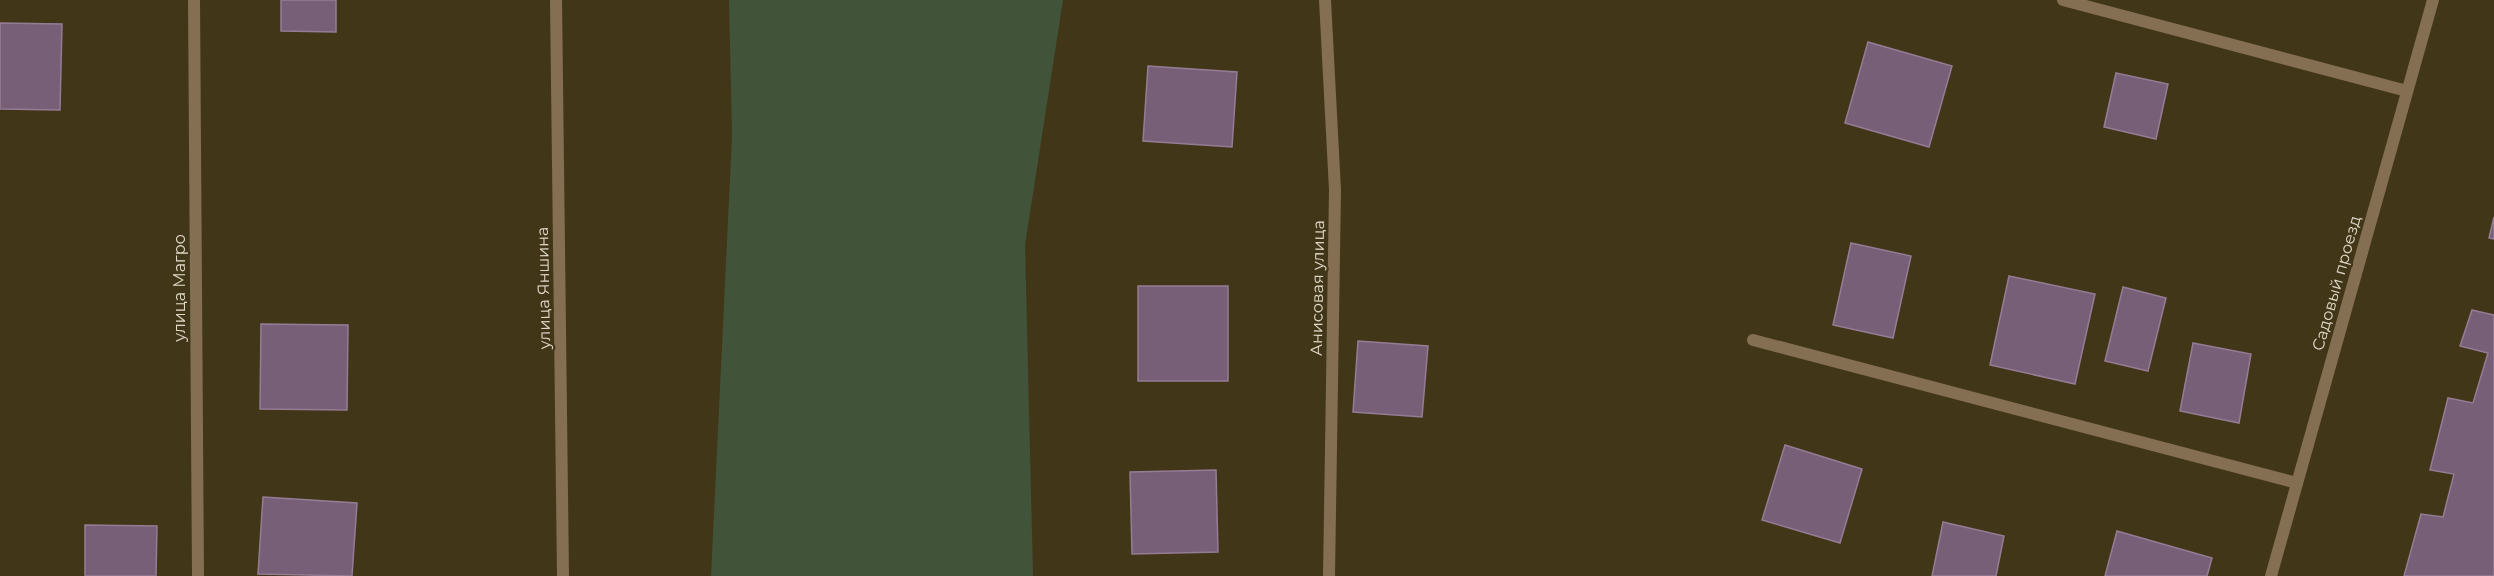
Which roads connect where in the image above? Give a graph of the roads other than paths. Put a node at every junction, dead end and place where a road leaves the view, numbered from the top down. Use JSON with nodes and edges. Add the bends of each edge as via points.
{"nodes":[{"id":1,"x":194,"y":0,"type":"edge"},
{"id":2,"x":556,"y":0,"type":"edge"},
{"id":3,"x":1324,"y":0,"type":"edge"},
{"id":4,"x":2063,"y":0,"type":"edge"},
{"id":5,"x":2433,"y":0,"type":"edge"},
{"id":6,"x":2407,"y":91,"type":"junction"},
{"id":7,"x":1753,"y":340,"type":"dead end"},
{"id":8,"x":2297,"y":483,"type":"junction"},
{"id":9,"x":198,"y":576,"type":"edge"},
{"id":10,"x":562,"y":576,"type":"edge"},
{"id":11,"x":1329,"y":576,"type":"edge"},
{"id":12,"x":2271,"y":576,"type":"edge"}],
"edges":[{"from":1,"to":9,"type":"street","name":"улица Магро"},
{"from":2,"to":10,"type":"street","name":"улица Яншина"},
{"from":3,"to":11,"type":"street","name":"Анисовая улица","via":[[1335,190]]},
{"from":4,"to":6,"type":"street"},
{"from":5,"to":6,"type":"street","name":"Садовый проезд"},
{"from":6,"to":8,"type":"street","name":"Садовый проезд"},
{"from":7,"to":8,"type":"street"},
{"from":8,"to":12,"type":"street","name":"Садовый проезд"}]}
